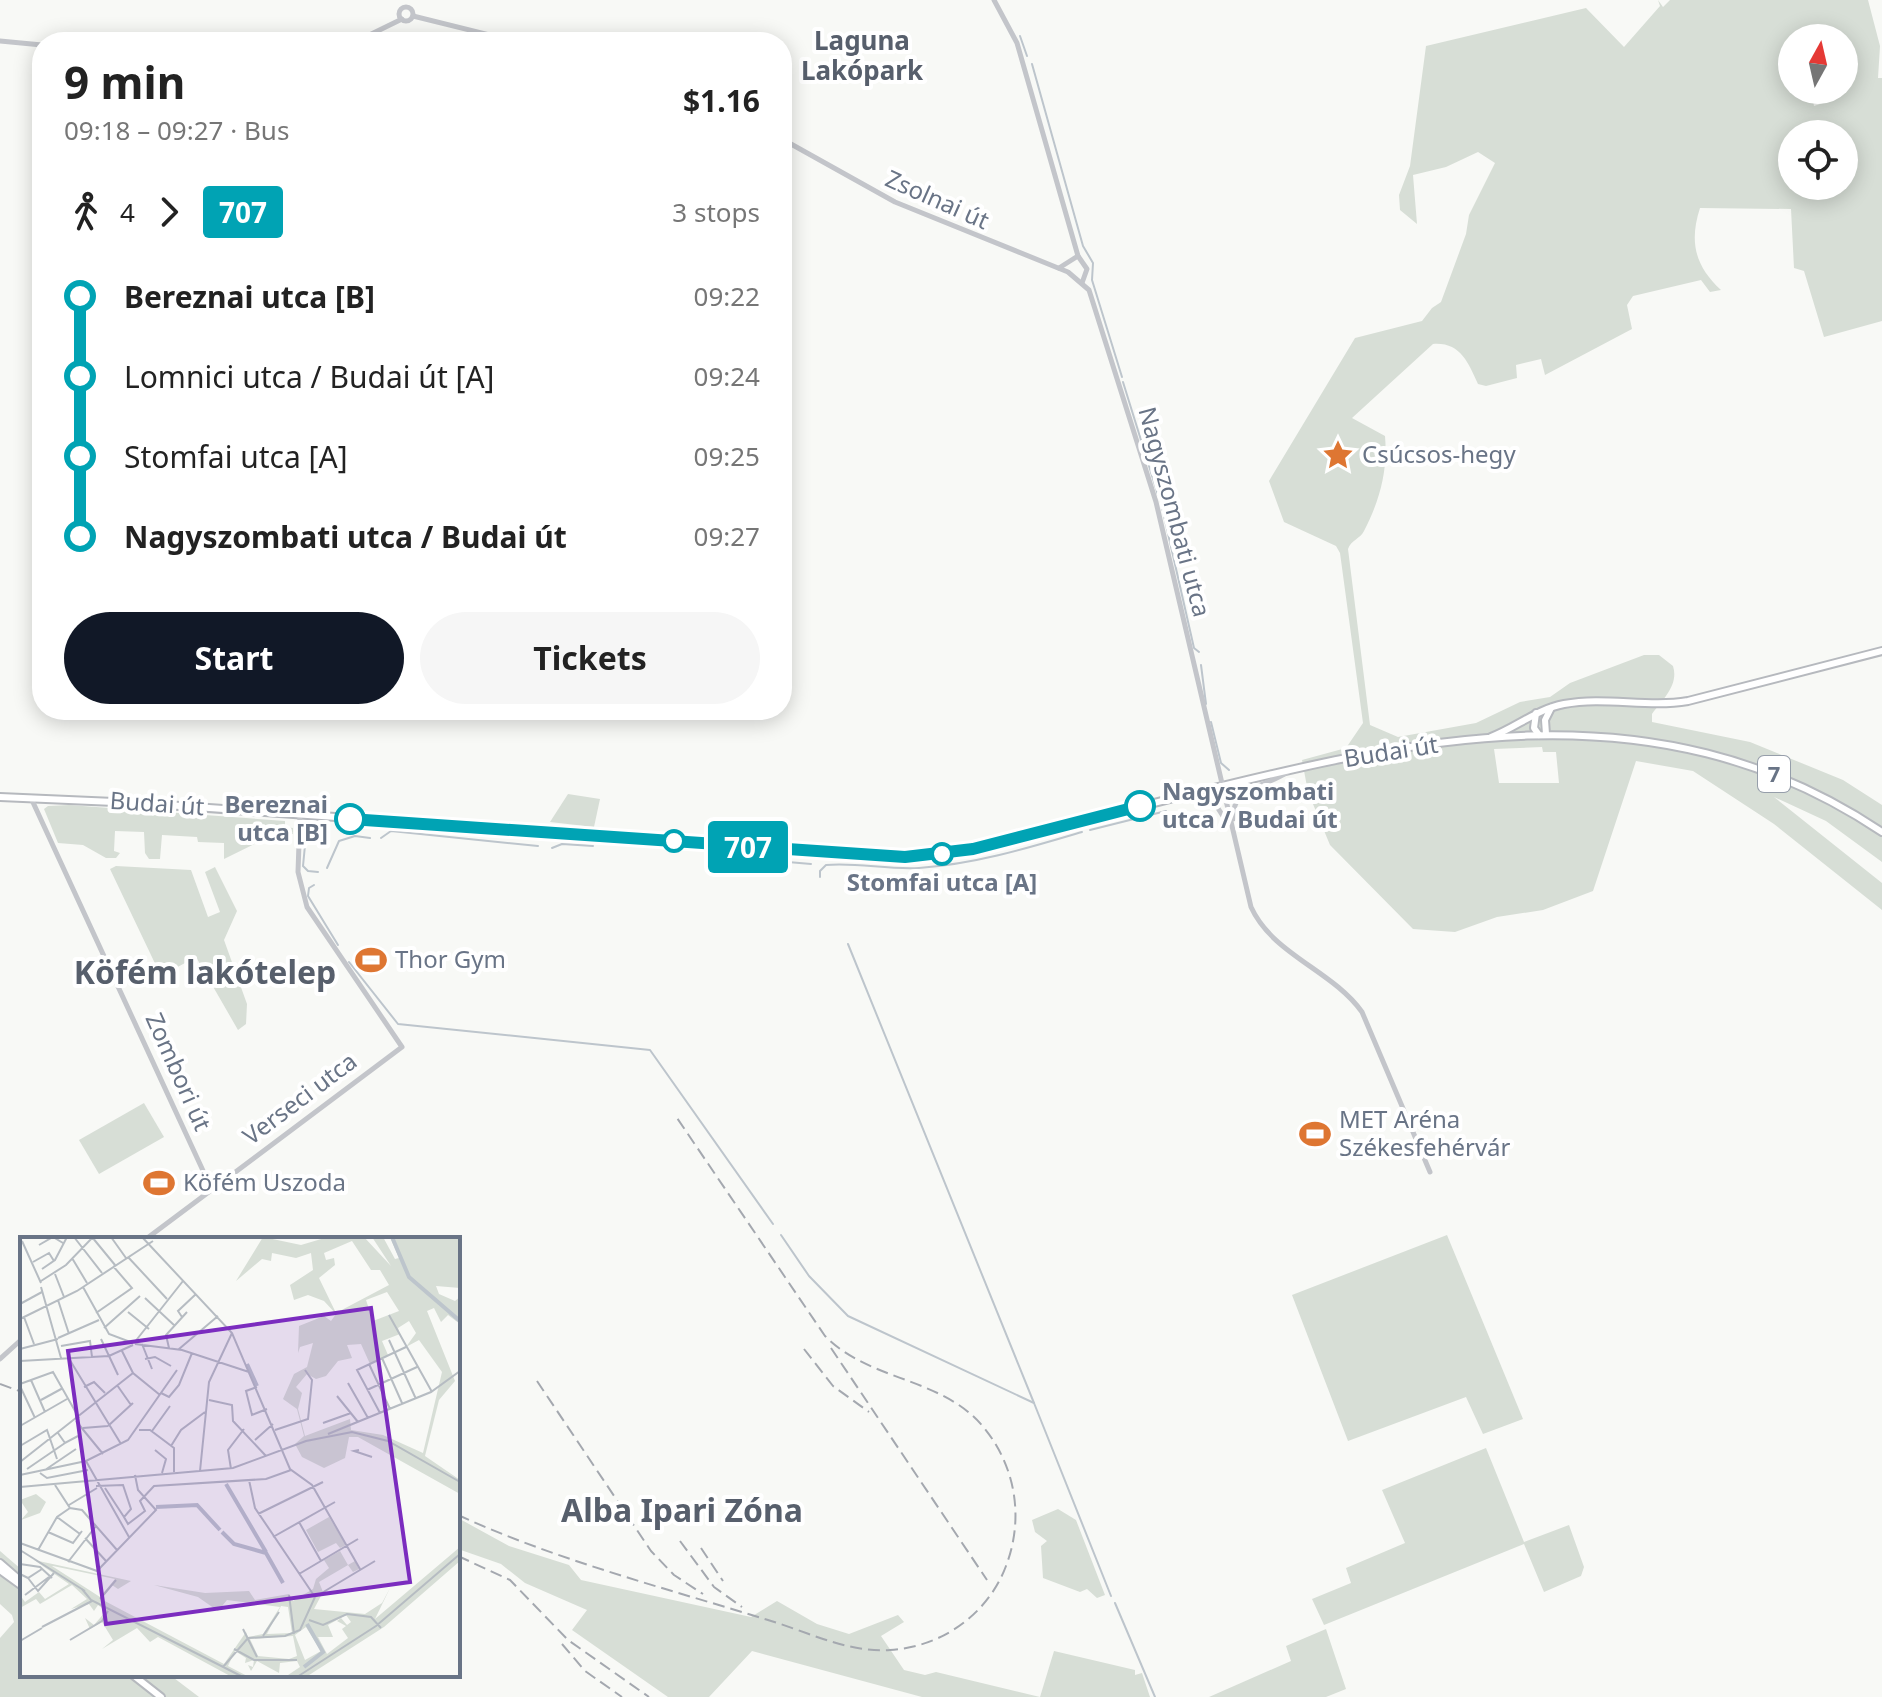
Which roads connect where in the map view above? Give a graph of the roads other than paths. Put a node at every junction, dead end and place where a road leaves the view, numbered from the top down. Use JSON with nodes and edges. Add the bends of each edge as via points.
{"nodes":[{"id":1,"x":994,"y":0,"type":"edge"},
{"id":2,"x":413,"y":16,"type":"junction"},
{"id":3,"x":402,"y":19,"type":"junction"},
{"id":4,"x":375,"y":32,"type":"edge"},
{"id":5,"x":478,"y":32,"type":"edge"},
{"id":6,"x":0,"y":41,"type":"edge"},
{"id":7,"x":32,"y":44,"type":"edge"},
{"id":8,"x":792,"y":145,"type":"edge"},
{"id":9,"x":1078,"y":256,"type":"junction"},
{"id":10,"x":1059,"y":269,"type":"junction"},
{"id":11,"x":1082,"y":283,"type":"junction"},
{"id":12,"x":1882,"y":651,"type":"edge"},
{"id":13,"x":1552,"y":707,"type":"junction"},
{"id":14,"x":1536,"y":713,"type":"junction"},
{"id":15,"x":1543,"y":734,"type":"junction"},
{"id":16,"x":1484,"y":739,"type":"junction"},
{"id":17,"x":1292,"y":769,"type":"junction"},
{"id":18,"x":1222,"y":787,"type":"junction"},
{"id":19,"x":0,"y":797,"type":"edge"},
{"id":20,"x":31,"y":797,"type":"junction"},
{"id":21,"x":1166,"y":800,"type":"junction"},
{"id":22,"x":300,"y":815,"type":"junction"},
{"id":23,"x":1233,"y":832,"type":"junction"},
{"id":24,"x":1882,"y":832,"type":"edge"},
{"id":25,"x":1430,"y":1172,"type":"dead end"},
{"id":26,"x":211,"y":1188,"type":"junction"},
{"id":27,"x":149,"y":1237,"type":"edge"},
{"id":28,"x":20,"y":1341,"type":"edge"},
{"id":29,"x":0,"y":1359,"type":"edge"},
{"id":30,"x":0,"y":1563,"type":"edge"},
{"id":31,"x":0,"y":1570,"type":"edge"},
{"id":32,"x":20,"y":1581,"type":"edge"},
{"id":33,"x":20,"y":1583,"type":"edge"},
{"id":34,"x":136,"y":1677,"type":"edge"},
{"id":35,"x":161,"y":1697,"type":"edge"}],
"edges":[{"from":1,"to":9,"type":"street","name":"Nagyszombati utca","via":[[1017,43]]},
{"from":2,"to":3,"type":"street"},
{"from":2,"to":3,"type":"street","via":[[405,8]]},
{"from":2,"to":5,"type":"street"},
{"from":3,"to":4,"type":"street"},
{"from":6,"to":7,"type":"street"},
{"from":8,"to":10,"type":"street","name":"Zsolnai út","via":[[895,202]]},
{"from":9,"to":10,"type":"street"},
{"from":9,"to":11,"type":"street","name":"Nagyszombati utca","via":[[1087,269]]},
{"from":10,"to":11,"type":"street","name":"Zsolnai út"},
{"from":11,"to":18,"type":"street","name":"Nagyszombati utca","via":[[1096,304],[1152,486]]},
{"from":12,"to":13,"type":"main road","via":[[1748,688],[1657,705],[1584,702]]},
{"from":13,"to":14,"type":"main road"},
{"from":13,"to":15,"type":"main road"},
{"from":14,"to":15,"type":"main road","via":[[1534,728]]},
{"from":14,"to":16,"type":"main road"},
{"from":15,"to":16,"type":"main road","name":"Budai út","number":"7"},
{"from":15,"to":24,"type":"main road","number":"7","via":[[1657,741],[1721,755],[1801,785]]},
{"from":16,"to":17,"type":"main road","name":"Budai út","number":"7"},
{"from":17,"to":18,"type":"main road","name":"Budai út","number":"7"},
{"from":17,"to":23,"type":"street","via":[[1239,796]]},
{"from":18,"to":21,"type":"main road","name":"Budai út","number":"7"},
{"from":18,"to":23,"type":"street","name":"Nagyszombati utca"},
{"from":19,"to":20,"type":"main road","name":"Budai út","number":"7"},
{"from":20,"to":22,"type":"main road","name":"Budai út","number":"7"},
{"from":20,"to":26,"type":"street","name":"Zombori út"},
{"from":21,"to":22,"type":"main road","name":"Budai út","number":"7","via":[[973,849],[905,857]]},
{"from":21,"to":23,"type":"street","via":[[1214,802]]},
{"from":22,"to":26,"type":"street","name":"Verseci utca","via":[[298,872],[307,907],[402,1047]]},
{"from":23,"to":25,"type":"street","name":"Nagyszombati utca","via":[[1257,919],[1362,1012]]},
{"from":26,"to":27,"type":"street","name":"Verseci utca"},
{"from":28,"to":29,"type":"street"},
{"from":30,"to":32,"type":"main road"},
{"from":31,"to":33,"type":"main road"},
{"from":34,"to":35,"type":"main road"}]}
